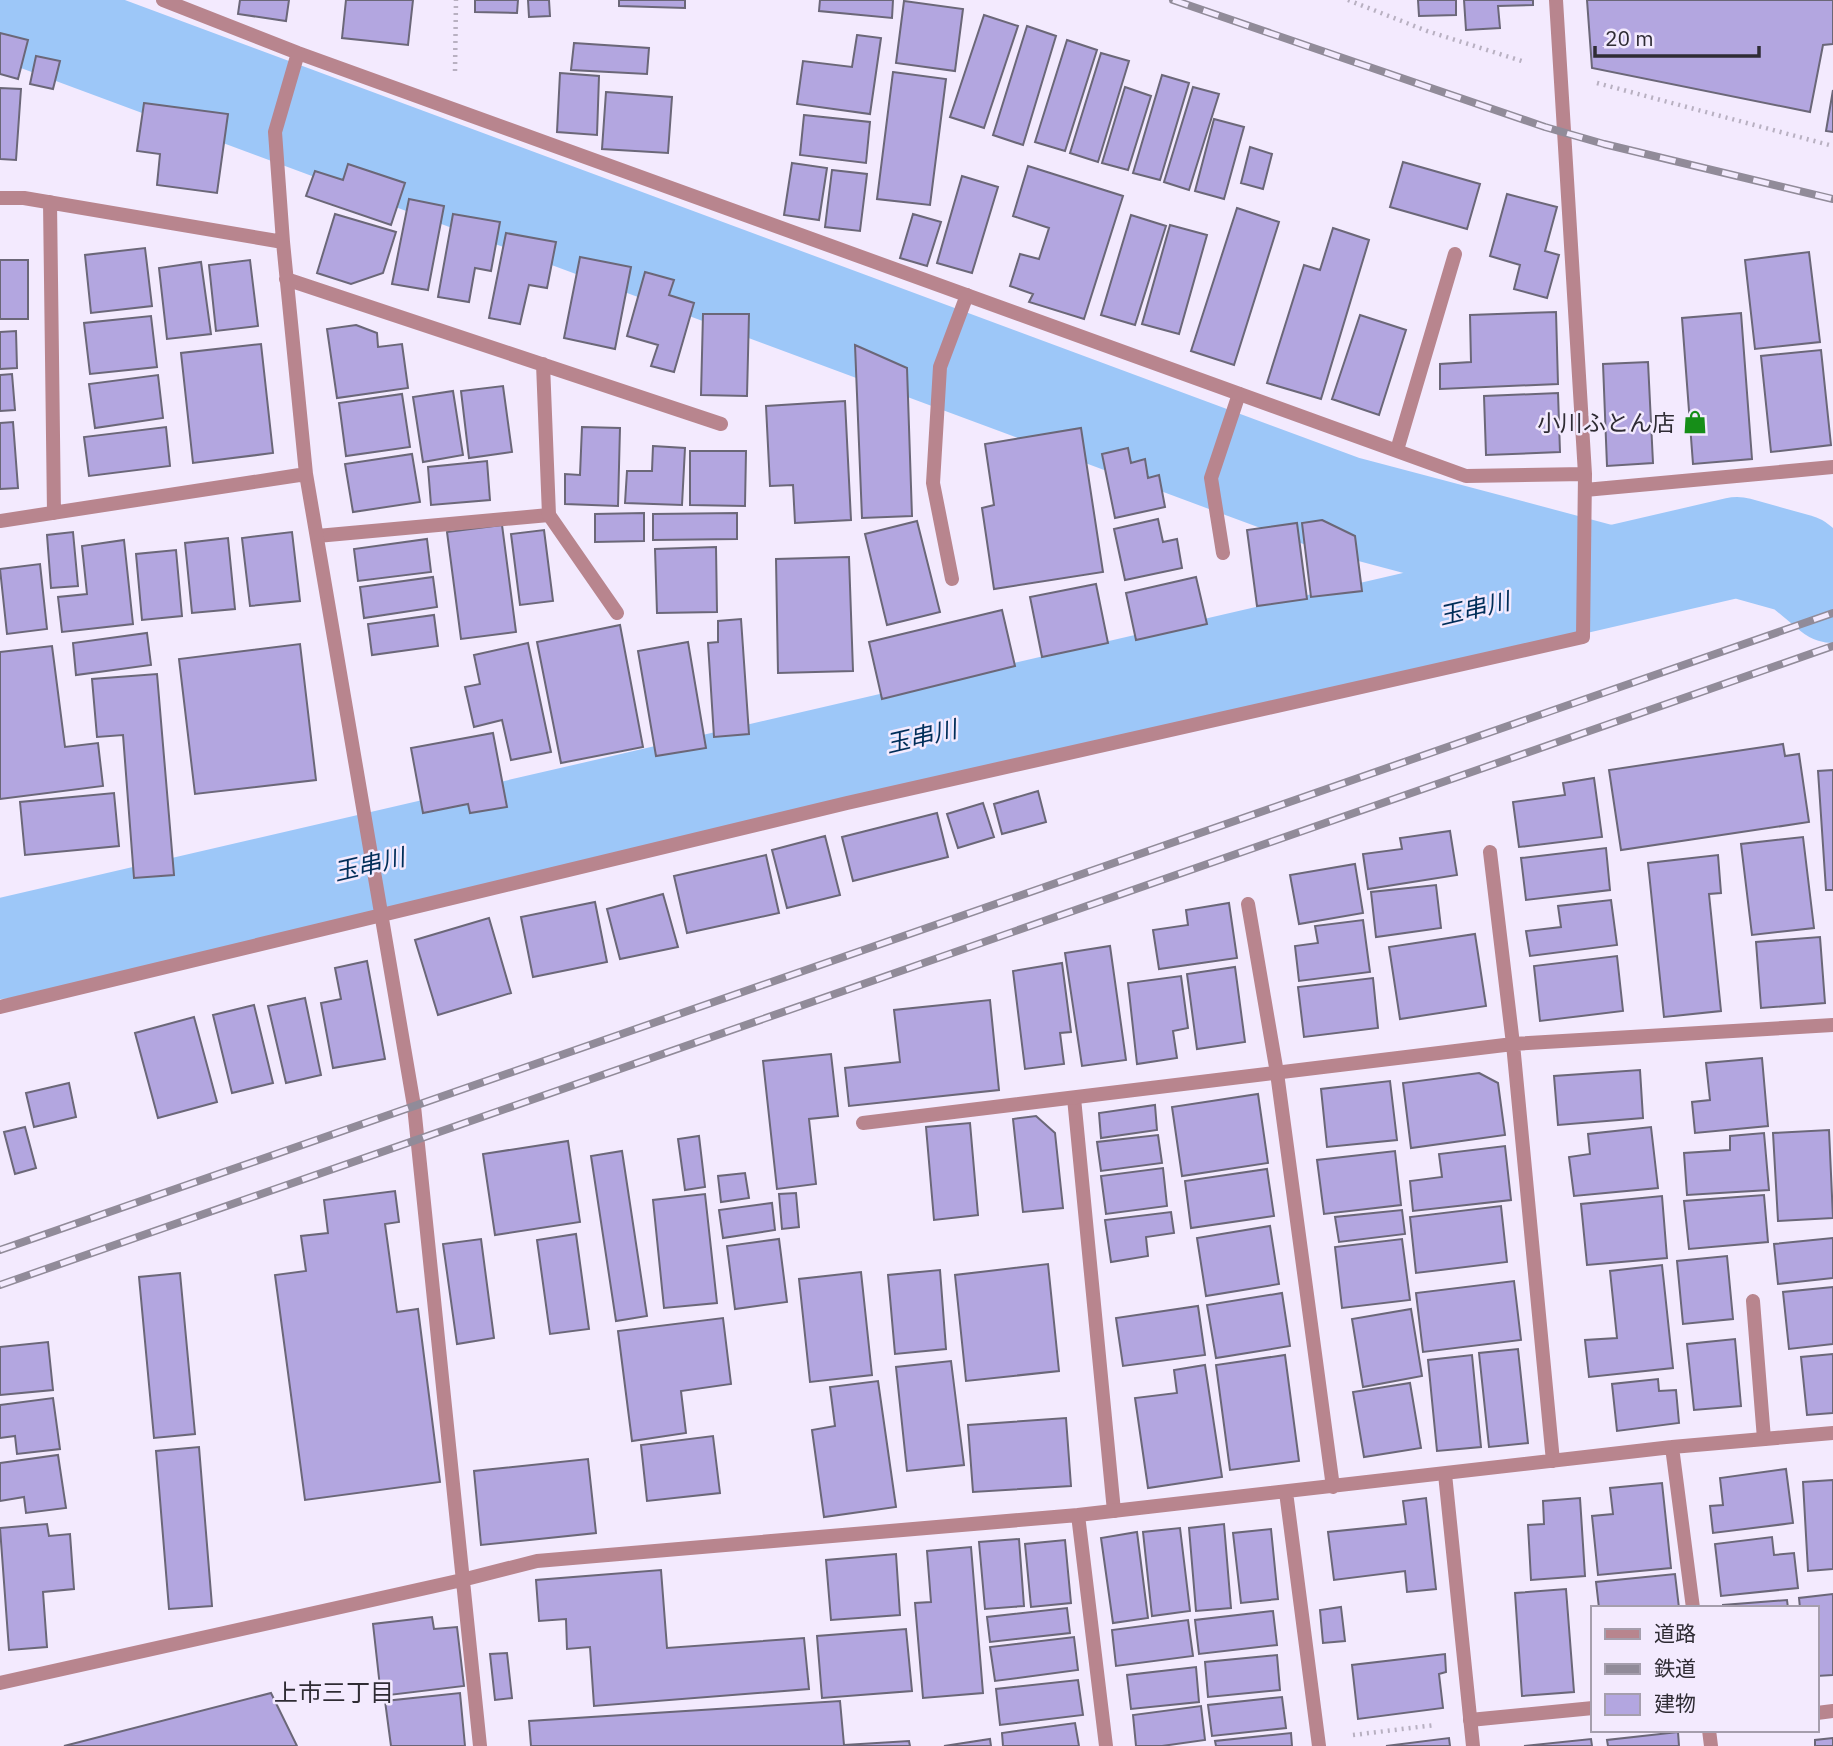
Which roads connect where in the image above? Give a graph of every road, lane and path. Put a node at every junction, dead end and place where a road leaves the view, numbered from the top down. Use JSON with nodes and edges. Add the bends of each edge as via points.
{"nodes":[{"id":1,"x":163,"y":0,"type":"edge"},
{"id":2,"x":456,"y":0,"type":"edge"},
{"id":3,"x":1556,"y":0,"type":"edge"},
{"id":4,"x":297,"y":55,"type":"junction"},
{"id":5,"x":454,"y":110,"type":"junction"},
{"id":6,"x":0,"y":198,"type":"edge"},
{"id":7,"x":50,"y":202,"type":"junction"},
{"id":8,"x":283,"y":242,"type":"junction"},
{"id":9,"x":1455,"y":254,"type":"dead end"},
{"id":10,"x":286,"y":279,"type":"junction"},
{"id":11,"x":967,"y":295,"type":"junction"},
{"id":12,"x":543,"y":364,"type":"junction"},
{"id":13,"x":1239,"y":396,"type":"junction"},
{"id":14,"x":721,"y":424,"type":"dead end"},
{"id":15,"x":1396,"y":450,"type":"junction"},
{"id":16,"x":1833,"y":467,"type":"edge"},
{"id":17,"x":306,"y":474,"type":"junction"},
{"id":18,"x":1585,"y":474,"type":"junction"},
{"id":19,"x":1585,"y":490,"type":"junction"},
{"id":20,"x":54,"y":513,"type":"junction"},
{"id":21,"x":549,"y":515,"type":"junction"},
{"id":22,"x":0,"y":521,"type":"edge"},
{"id":23,"x":317,"y":536,"type":"junction"},
{"id":24,"x":1223,"y":553,"type":"dead end"},
{"id":25,"x":952,"y":579,"type":"dead end"},
{"id":26,"x":617,"y":613,"type":"dead end"},
{"id":27,"x":1490,"y":852,"type":"dead end"},
{"id":28,"x":1248,"y":904,"type":"dead end"},
{"id":29,"x":383,"y":915,"type":"junction"},
{"id":30,"x":0,"y":1007,"type":"edge"},
{"id":31,"x":1833,"y":1025,"type":"edge"},
{"id":32,"x":1513,"y":1044,"type":"junction"},
{"id":33,"x":1277,"y":1073,"type":"junction"},
{"id":34,"x":1074,"y":1098,"type":"junction"},
{"id":35,"x":863,"y":1123,"type":"dead end"},
{"id":36,"x":1753,"y":1301,"type":"dead end"},
{"id":37,"x":1833,"y":1433,"type":"edge"},
{"id":38,"x":1764,"y":1439,"type":"junction"},
{"id":39,"x":1672,"y":1447,"type":"junction"},
{"id":40,"x":1553,"y":1461,"type":"junction"},
{"id":41,"x":1445,"y":1474,"type":"junction"},
{"id":42,"x":1333,"y":1487,"type":"junction"},
{"id":43,"x":1286,"y":1492,"type":"junction"},
{"id":44,"x":1114,"y":1511,"type":"junction"},
{"id":45,"x":1078,"y":1515,"type":"junction"},
{"id":46,"x":462,"y":1580,"type":"junction"},
{"id":47,"x":1693,"y":1606,"type":"edge"},
{"id":48,"x":0,"y":1683,"type":"edge"},
{"id":49,"x":1591,"y":1708,"type":"edge"},
{"id":50,"x":1470,"y":1720,"type":"junction"},
{"id":51,"x":1319,"y":1743,"type":"edge"},
{"id":52,"x":480,"y":1746,"type":"edge"},
{"id":53,"x":1107,"y":1746,"type":"edge"},
{"id":54,"x":1473,"y":1746,"type":"edge"}],
"edges":[{"from":1,"to":4,"type":"street"},
{"from":2,"to":5,"type":"path"},
{"from":3,"to":18,"type":"street"},
{"from":4,"to":5,"type":"street"},
{"from":4,"to":8,"type":"street","via":[[275,132]]},
{"from":5,"to":11,"type":"street"},
{"from":6,"to":7,"type":"street"},
{"from":7,"to":8,"type":"street"},
{"from":7,"to":20,"type":"street"},
{"from":8,"to":10,"type":"street"},
{"from":9,"to":15,"type":"street"},
{"from":10,"to":12,"type":"street"},
{"from":10,"to":17,"type":"street"},
{"from":11,"to":13,"type":"street"},
{"from":11,"to":25,"type":"street","via":[[940,367],[933,483]]},
{"from":12,"to":14,"type":"street"},
{"from":12,"to":21,"type":"street"},
{"from":13,"to":15,"type":"street"},
{"from":13,"to":24,"type":"street","via":[[1211,478]]},
{"from":15,"to":18,"type":"street","via":[[1466,476]]},
{"from":16,"to":19,"type":"street"},
{"from":17,"to":20,"type":"street"},
{"from":17,"to":23,"type":"street"},
{"from":18,"to":19,"type":"street"},
{"from":19,"to":29,"type":"street","via":[[1583,637],[847,803]]},
{"from":20,"to":22,"type":"street"},
{"from":21,"to":23,"type":"street"},
{"from":21,"to":26,"type":"street"},
{"from":23,"to":29,"type":"street"},
{"from":27,"to":32,"type":"street"},
{"from":28,"to":33,"type":"street"},
{"from":29,"to":30,"type":"street"},
{"from":29,"to":46,"type":"street","via":[[419,1139]]},
{"from":31,"to":32,"type":"street"},
{"from":32,"to":33,"type":"street"},
{"from":32,"to":40,"type":"street"},
{"from":33,"to":34,"type":"street"},
{"from":33,"to":42,"type":"street"},
{"from":34,"to":35,"type":"street"},
{"from":34,"to":44,"type":"street"},
{"from":36,"to":38,"type":"street"},
{"from":37,"to":38,"type":"street"},
{"from":38,"to":39,"type":"street"},
{"from":39,"to":40,"type":"street"},
{"from":39,"to":47,"type":"street"},
{"from":40,"to":41,"type":"street"},
{"from":41,"to":42,"type":"street"},
{"from":41,"to":50,"type":"street"},
{"from":42,"to":43,"type":"street"},
{"from":43,"to":44,"type":"street"},
{"from":43,"to":51,"type":"street"},
{"from":44,"to":45,"type":"street"},
{"from":45,"to":46,"type":"street","via":[[537,1561]]},
{"from":45,"to":53,"type":"street"},
{"from":46,"to":48,"type":"street"},
{"from":46,"to":52,"type":"street"},
{"from":49,"to":50,"type":"street"},
{"from":50,"to":51,"type":"path"},
{"from":50,"to":54,"type":"street"}]}
